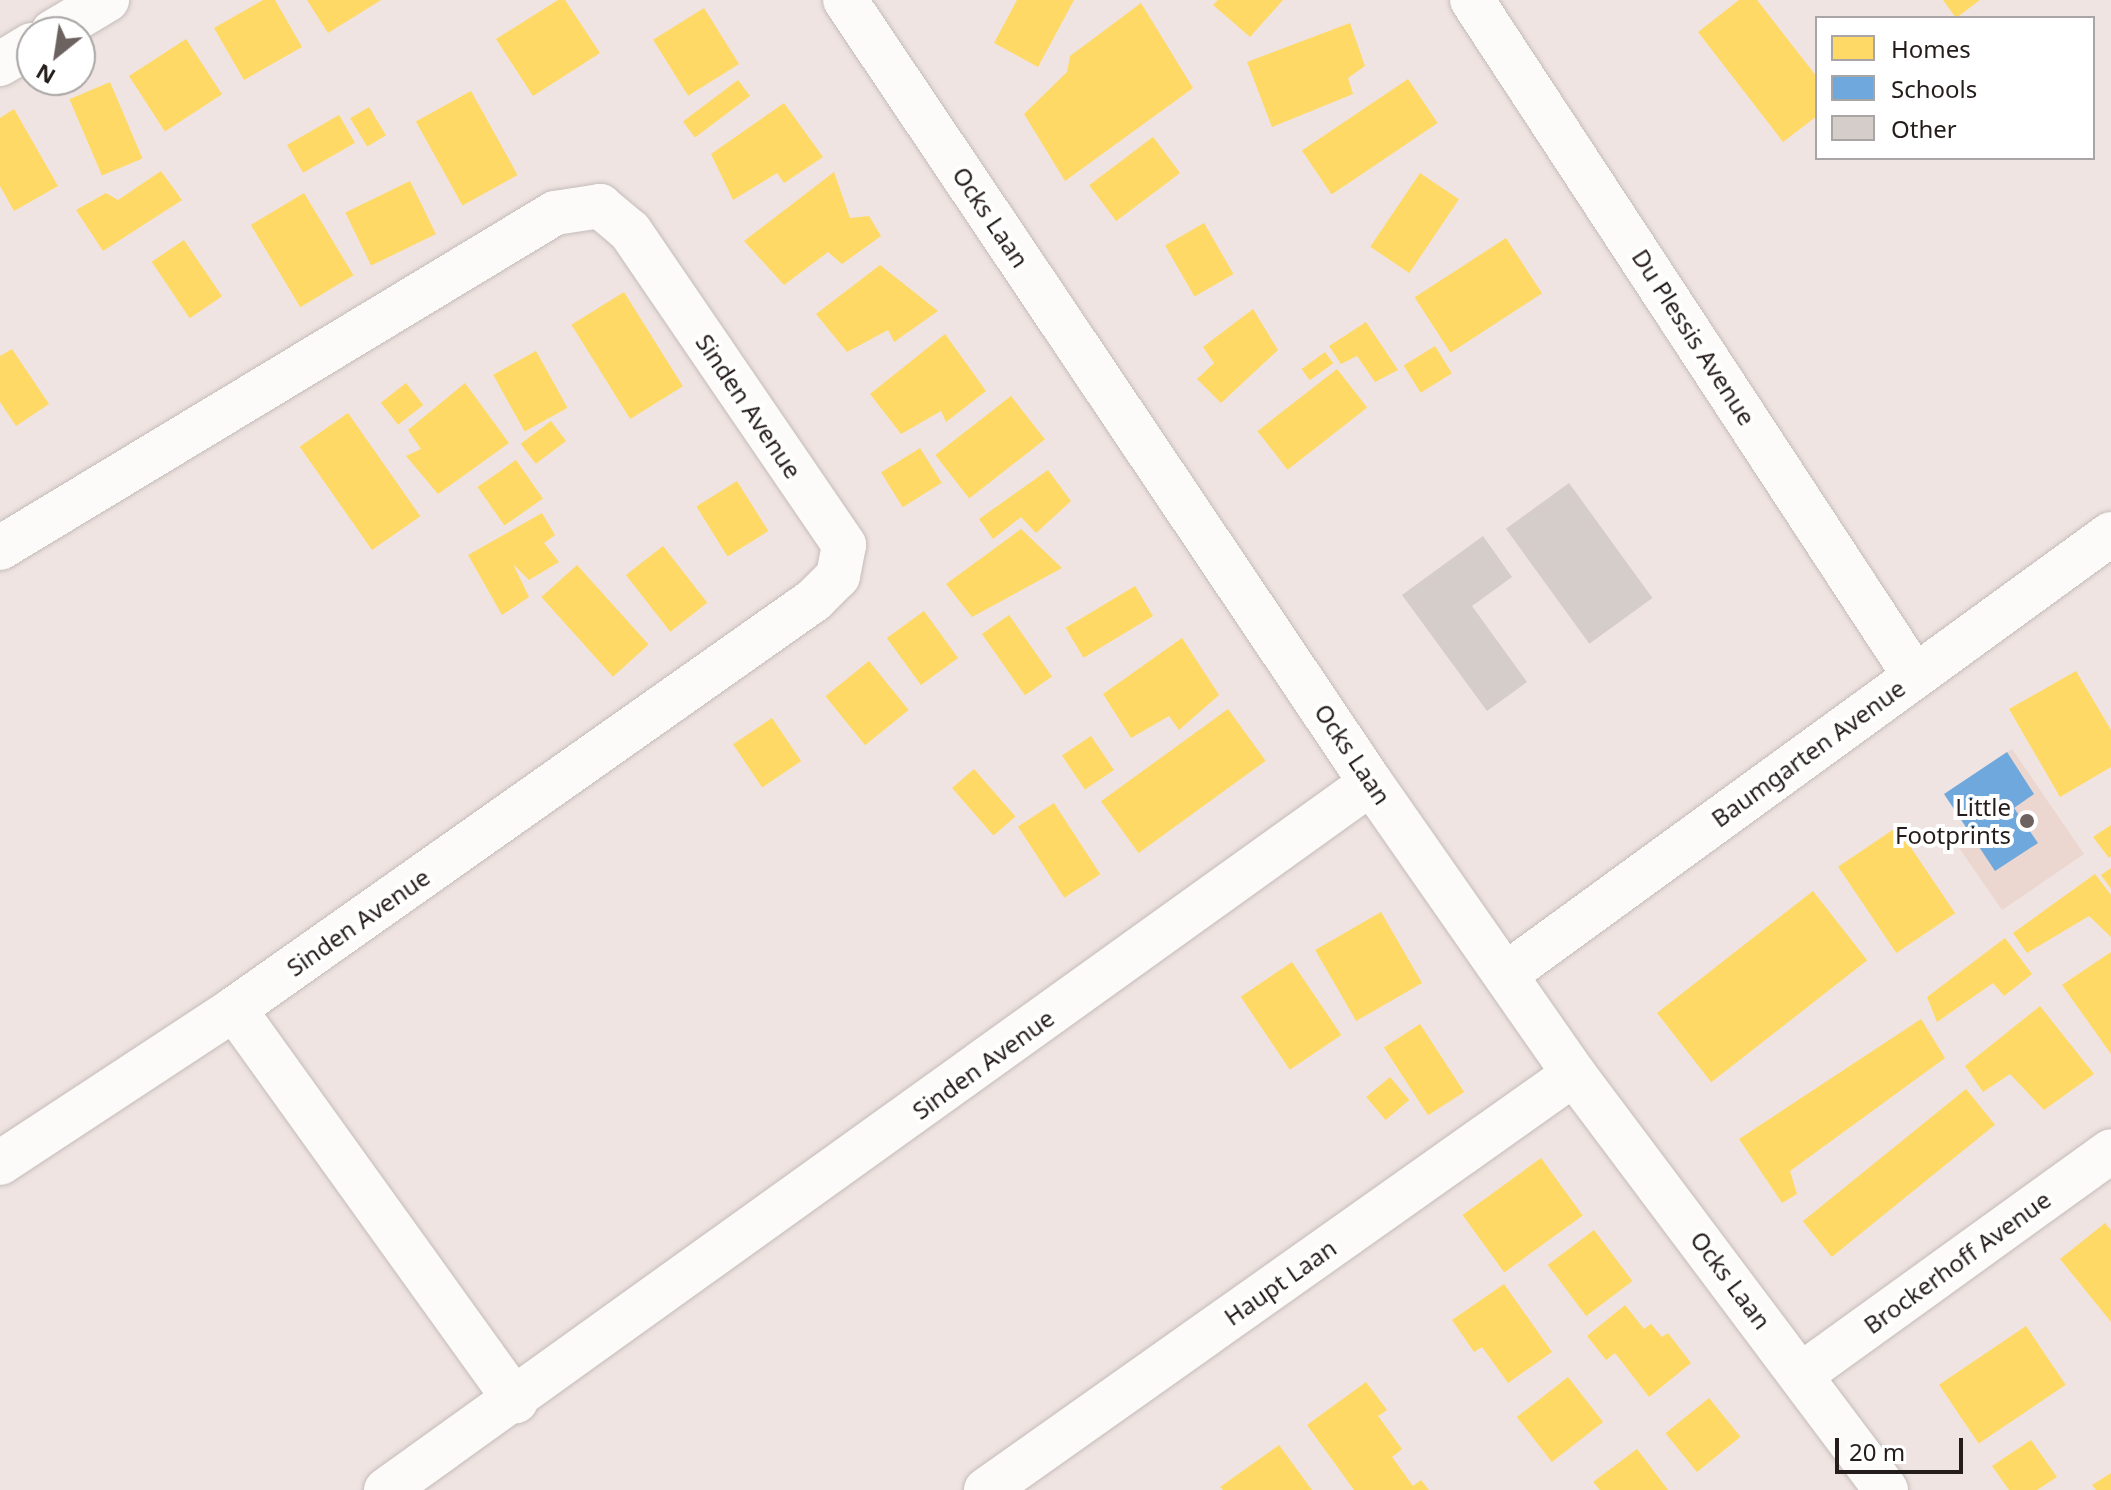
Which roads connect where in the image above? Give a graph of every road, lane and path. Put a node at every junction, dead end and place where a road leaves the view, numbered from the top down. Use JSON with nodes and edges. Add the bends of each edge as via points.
{"nodes":[{"id":1,"x":107,"y":0,"type":"edge"},
{"id":2,"x":845,"y":0,"type":"edge"},
{"id":3,"x":1472,"y":0,"type":"edge"},
{"id":4,"x":80,"y":16,"type":"edge"},
{"id":5,"x":2111,"y":534,"type":"edge"},
{"id":6,"x":0,"y":548,"type":"edge"},
{"id":7,"x":1914,"y":675,"type":"junction"},
{"id":8,"x":1371,"y":783,"type":"junction"},
{"id":9,"x":1506,"y":974,"type":"junction"},
{"id":10,"x":234,"y":1009,"type":"junction"},
{"id":11,"x":1574,"y":1074,"type":"junction"},
{"id":12,"x":2111,"y":1151,"type":"edge"},
{"id":13,"x":0,"y":1163,"type":"edge"},
{"id":14,"x":1802,"y":1374,"type":"junction"},
{"id":15,"x":516,"y":1401,"type":"junction"},
{"id":16,"x":386,"y":1490,"type":"edge"},
{"id":17,"x":986,"y":1490,"type":"edge"},
{"id":18,"x":1886,"y":1490,"type":"edge"}],
"edges":[{"from":1,"to":4,"type":"street"},
{"from":2,"to":8,"type":"street","name":"Ocks Laan"},
{"from":3,"to":7,"type":"street","name":"Du Plessis Avenue"},
{"from":5,"to":7,"type":"street","name":"Baumgarten Avenue"},
{"from":6,"to":10,"type":"street","name":"Sinden Avenue","via":[[555,213],[600,206],[630,231],[844,545],[838,576],[814,600]]},
{"from":7,"to":9,"type":"street","name":"Baumgarten Avenue"},
{"from":8,"to":9,"type":"street","name":"Ocks Laan"},
{"from":8,"to":15,"type":"street","name":"Sinden Avenue"},
{"from":9,"to":11,"type":"street","name":"Ocks Laan"},
{"from":10,"to":13,"type":"street","name":"Sinden Avenue"},
{"from":10,"to":15,"type":"street"},
{"from":11,"to":14,"type":"street","name":"Ocks Laan"},
{"from":11,"to":17,"type":"street","name":"Haupt Laan"},
{"from":12,"to":14,"type":"street","name":"Brockerhoff Avenue"},
{"from":14,"to":18,"type":"street","name":"Ocks Laan"},
{"from":15,"to":16,"type":"street","name":"Sinden Avenue"}]}
